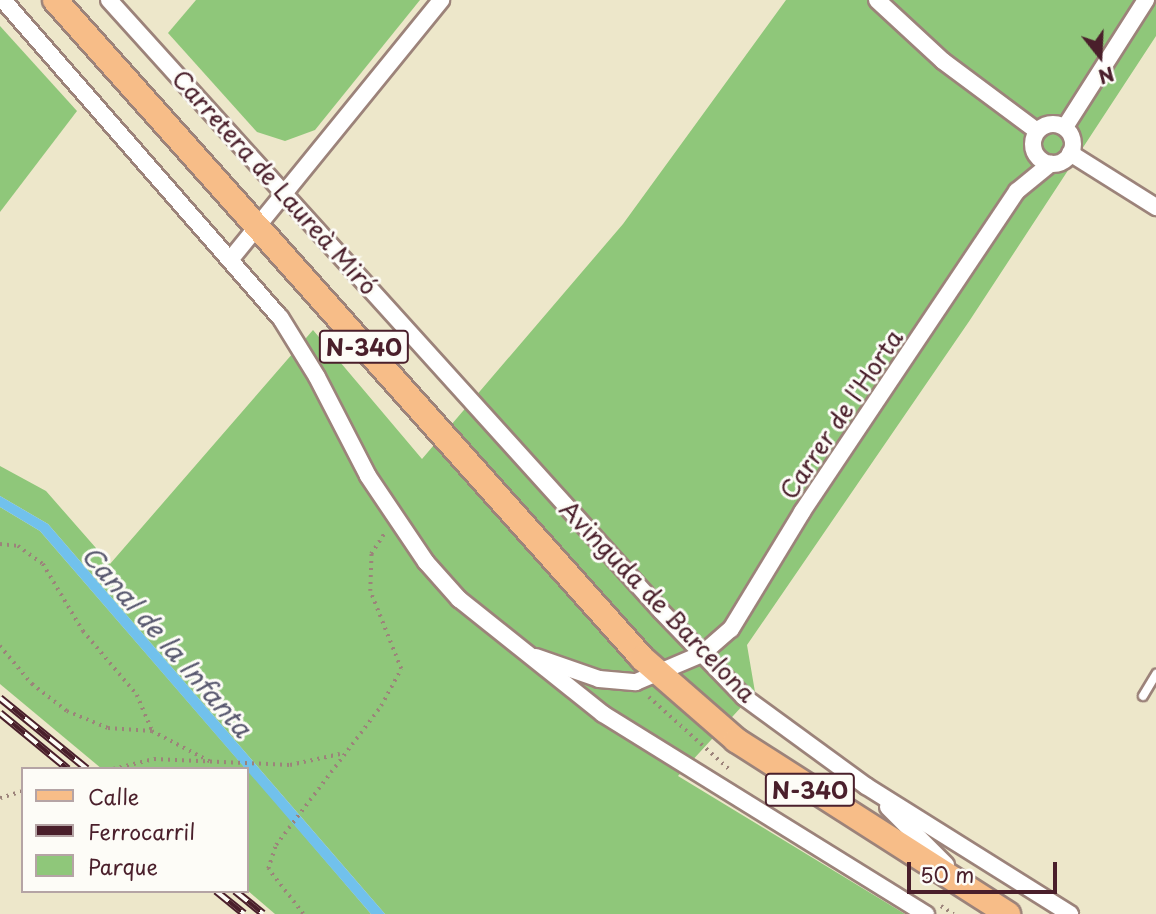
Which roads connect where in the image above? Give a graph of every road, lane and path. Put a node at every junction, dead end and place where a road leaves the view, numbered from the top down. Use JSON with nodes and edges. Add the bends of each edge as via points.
{"nodes":[{"id":1,"x":3,"y":0,"type":"edge"},
{"id":2,"x":55,"y":0,"type":"edge"},
{"id":3,"x":109,"y":0,"type":"edge"},
{"id":4,"x":441,"y":0,"type":"edge"},
{"id":5,"x":877,"y":0,"type":"edge"},
{"id":6,"x":1146,"y":0,"type":"edge"},
{"id":7,"x":1065,"y":127,"type":"junction"},
{"id":8,"x":1037,"y":131,"type":"junction"},
{"id":9,"x":1070,"y":153,"type":"junction"},
{"id":10,"x":1050,"y":164,"type":"junction"},
{"id":11,"x":284,"y":193,"type":"junction"},
{"id":12,"x":1156,"y":207,"type":"edge"},
{"id":13,"x":257,"y":227,"type":"junction"},
{"id":14,"x":230,"y":260,"type":"junction"},
{"id":15,"x":496,"y":427,"type":"joint"},
{"id":16,"x":472,"y":467,"type":"joint"},
{"id":17,"x":394,"y":518,"type":"junction"},
{"id":18,"x":0,"y":544,"type":"edge"},
{"id":19,"x":0,"y":646,"type":"edge"},
{"id":20,"x":523,"y":653,"type":"junction"},
{"id":21,"x":702,"y":654,"type":"junction"},
{"id":22,"x":659,"y":673,"type":"junction"},
{"id":23,"x":1156,"y":674,"type":"edge"},
{"id":24,"x":1143,"y":696,"type":"dead end"},
{"id":25,"x":152,"y":731,"type":"junction"},
{"id":26,"x":340,"y":754,"type":"junction"},
{"id":27,"x":213,"y":763,"type":"junction"},
{"id":28,"x":121,"y":767,"type":"edge"},
{"id":29,"x":866,"y":786,"type":"junction"},
{"id":30,"x":21,"y":792,"type":"edge"},
{"id":31,"x":0,"y":798,"type":"edge"},
{"id":32,"x":973,"y":892,"type":"junction"},
{"id":33,"x":303,"y":914,"type":"edge"},
{"id":34,"x":926,"y":914,"type":"edge"},
{"id":35,"x":1008,"y":914,"type":"edge"},
{"id":36,"x":1070,"y":914,"type":"edge"}],
"edges":[{"from":1,"to":14,"type":"street"},
{"from":2,"to":13,"type":"main road","name":"Carretera de Laureà Miró","number":"N-340"},
{"from":3,"to":11,"type":"street","name":"Carretera de Laureà Miró"},
{"from":4,"to":11,"type":"street"},
{"from":5,"to":8,"type":"street","via":[[952,69]]},
{"from":6,"to":7,"type":"street"},
{"from":7,"to":8,"type":"street","via":[[1051,124]]},
{"from":7,"to":9,"type":"street","via":[[1073,139]]},
{"from":8,"to":10,"type":"street","via":[[1033,151]]},
{"from":9,"to":10,"type":"street"},
{"from":9,"to":12,"type":"street"},
{"from":10,"to":21,"type":"street","name":"Carrer de l'Horta","via":[[1017,191],[802,512],[731,629]]},
{"from":11,"to":13,"type":"street"},
{"from":11,"to":15,"type":"street","name":"Carretera de Laureà Miró"},
{"from":13,"to":14,"type":"street","name":"Carretera de Laureà Miró"},
{"from":13,"to":16,"type":"main road","name":"Carretera de Laureà Miró","number":"N-340"},
{"from":14,"to":17,"type":"street","via":[[299,346]]},
{"from":15,"to":21,"type":"street","name":"Avinguda de Barcelona"},
{"from":16,"to":22,"type":"main road","name":"Avinguda de Barcelona","number":"N-340"},
{"from":17,"to":20,"type":"street","name":"Avinguda de Barcelona","via":[[459,599]]},
{"from":17,"to":26,"type":"path","via":[[370,554],[370,591],[401,669],[381,706]]},
{"from":18,"to":25,"type":"path","via":[[18,547],[43,564],[83,631],[137,695]]},
{"from":19,"to":25,"type":"path","via":[[32,684],[67,710],[108,728]]},
{"from":20,"to":22,"type":"street","name":"Avinguda de Barcelona","via":[[599,679],[636,682]]},
{"from":20,"to":34,"type":"street","name":"Avinguda de Barcelona","via":[[603,714]]},
{"from":21,"to":22,"type":"street","name":"Carrer de l'Horta"},
{"from":21,"to":29,"type":"street","name":"Avinguda de Barcelona","via":[[744,697]]},
{"from":22,"to":32,"type":"main road","name":"Avinguda de Barcelona","number":"N-340","via":[[736,740]]},
{"from":23,"to":24,"type":"lane"},
{"from":25,"to":27,"type":"path"},
{"from":26,"to":27,"type":"path","via":[[290,765]]},
{"from":26,"to":33,"type":"path","via":[[276,845],[268,869]]},
{"from":27,"to":28,"type":"path","via":[[154,759]]},
{"from":29,"to":32,"type":"street","name":"Avinguda de Barcelona"},
{"from":29,"to":36,"type":"street","name":"Avinguda de Barcelona"},
{"from":30,"to":31,"type":"path"},
{"from":32,"to":35,"type":"main road","name":"Avinguda de Barcelona","number":"N-340"}]}
